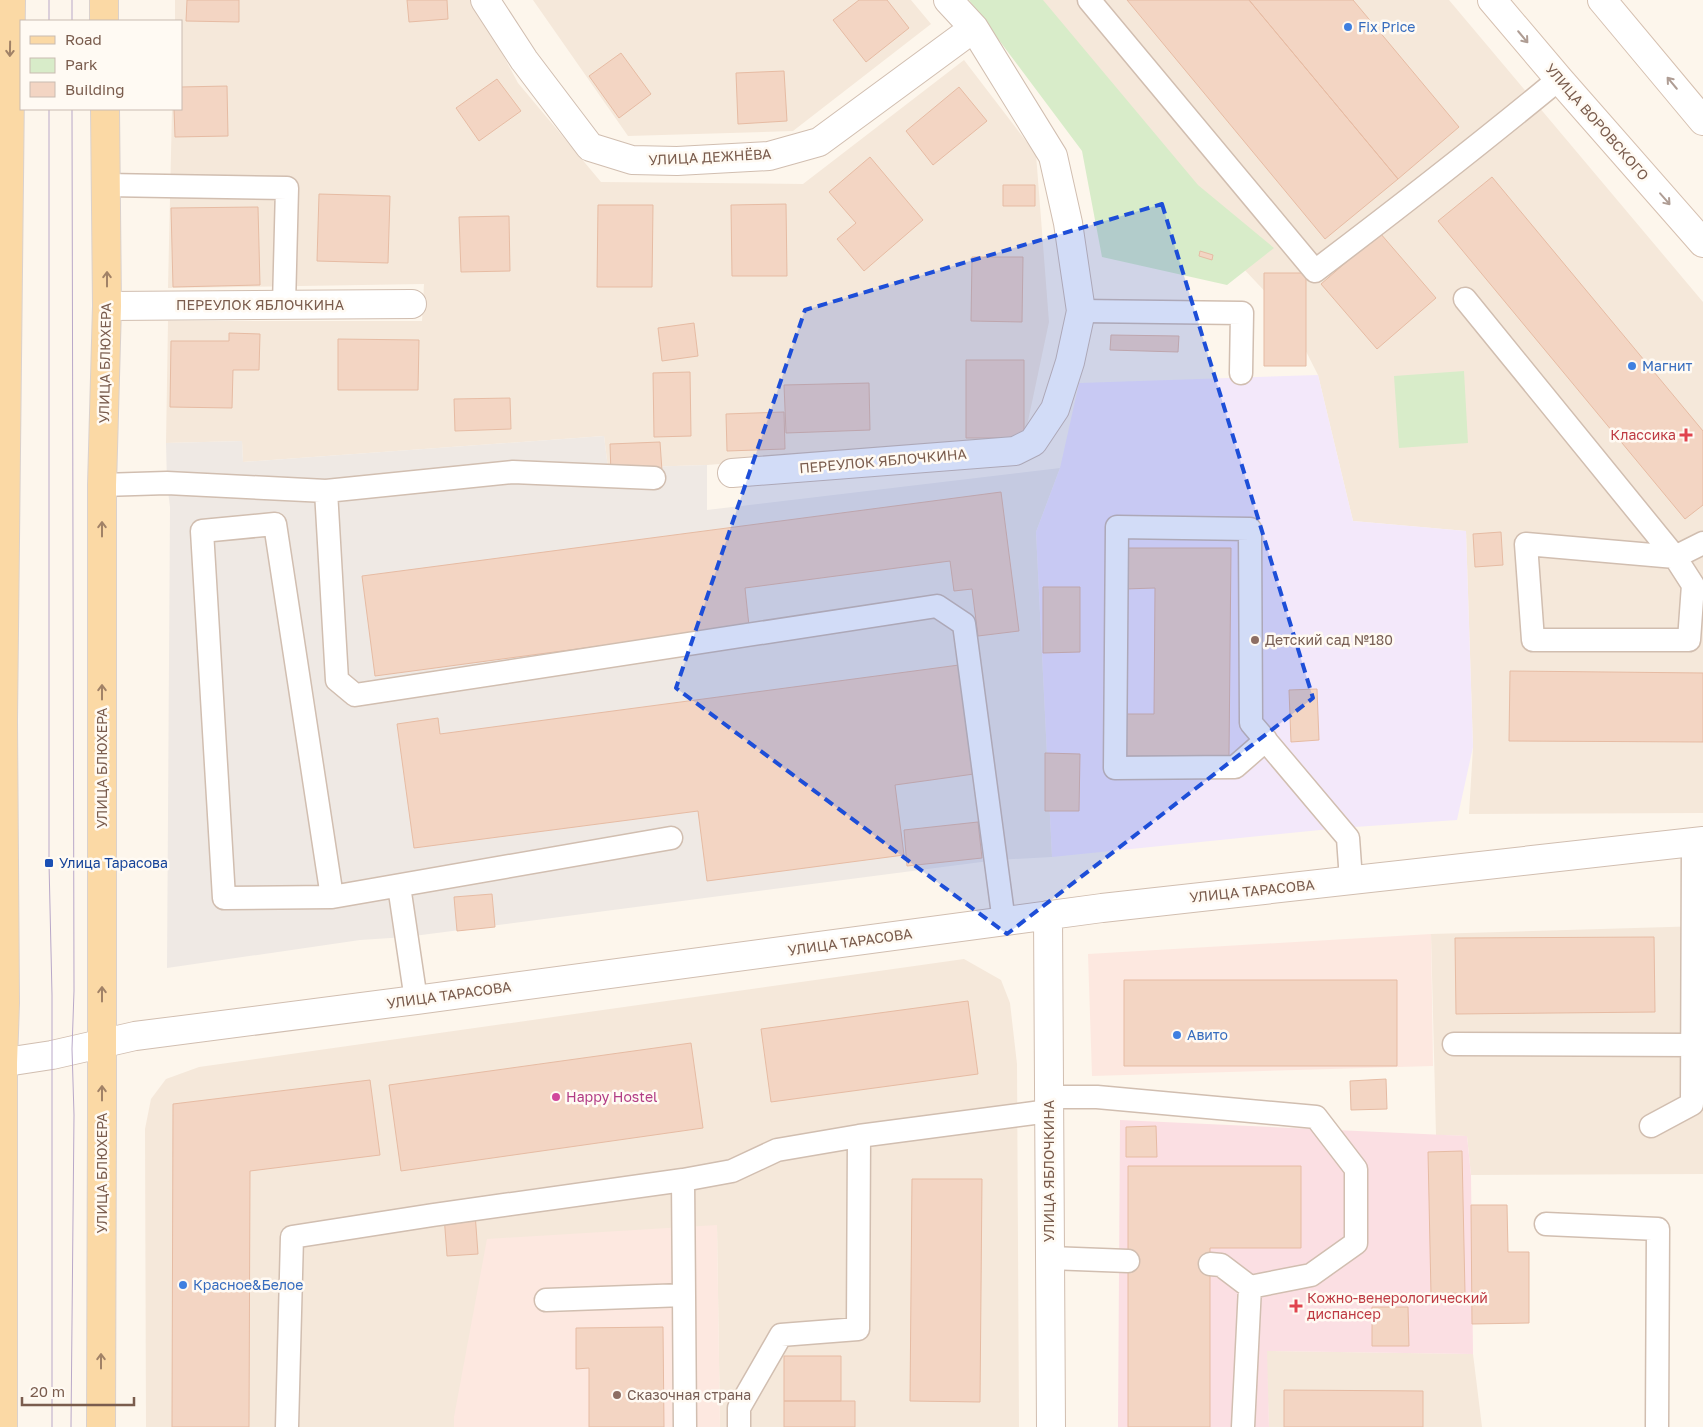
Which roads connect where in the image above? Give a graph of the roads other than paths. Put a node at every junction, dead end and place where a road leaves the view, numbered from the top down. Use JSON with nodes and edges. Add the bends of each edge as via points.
{"nodes":[{"id":1,"x":10,"y":0,"type":"edge"},
{"id":2,"x":104,"y":0,"type":"edge"},
{"id":3,"x":484,"y":0,"type":"edge"},
{"id":4,"x":948,"y":0,"type":"edge"},
{"id":5,"x":1089,"y":0,"type":"edge"},
{"id":6,"x":1492,"y":0,"type":"edge"},
{"id":7,"x":1602,"y":0,"type":"edge"},
{"id":8,"x":104,"y":20,"type":"edge"},
{"id":9,"x":974,"y":28,"type":"junction"},
{"id":10,"x":1559,"y":79,"type":"junction"},
{"id":11,"x":105,"y":110,"type":"edge"},
{"id":12,"x":1703,"y":121,"type":"edge"},
{"id":13,"x":106,"y":185,"type":"junction"},
{"id":14,"x":1703,"y":243,"type":"edge"},
{"id":15,"x":1465,"y":299,"type":"dead end"},
{"id":16,"x":284,"y":304,"type":"junction"},
{"id":17,"x":412,"y":304,"type":"dead end"},
{"id":18,"x":107,"y":306,"type":"junction"},
{"id":19,"x":1081,"y":311,"type":"junction"},
{"id":20,"x":1240,"y":373,"type":"dead end"},
{"id":21,"x":732,"y":473,"type":"dead end"},
{"id":22,"x":654,"y":478,"type":"dead end"},
{"id":23,"x":102,"y":485,"type":"junction"},
{"id":24,"x":326,"y":491,"type":"junction"},
{"id":25,"x":3,"y":521,"type":"edge"},
{"id":26,"x":1703,"y":543,"type":"edge"},
{"id":27,"x":1675,"y":557,"type":"junction"},
{"id":28,"x":2,"y":658,"type":"edge"},
{"id":29,"x":2,"y":722,"type":"edge"},
{"id":30,"x":1266,"y":740,"type":"junction"},
{"id":31,"x":671,"y":838,"type":"dead end"},
{"id":32,"x":1698,"y":841,"type":"edge"},
{"id":33,"x":1351,"y":880,"type":"junction"},
{"id":34,"x":399,"y":886,"type":"junction"},
{"id":35,"x":332,"y":897,"type":"junction"},
{"id":36,"x":1048,"y":915,"type":"junction"},
{"id":37,"x":1004,"y":922,"type":"junction"},
{"id":38,"x":416,"y":1000,"type":"junction"},
{"id":39,"x":102,"y":1043,"type":"junction"},
{"id":40,"x":1454,"y":1044,"type":"dead end"},
{"id":41,"x":1692,"y":1045,"type":"junction"},
{"id":42,"x":2,"y":1063,"type":"edge"},
{"id":43,"x":1049,"y":1104,"type":"junction"},
{"id":44,"x":1650,"y":1126,"type":"dead end"},
{"id":45,"x":859,"y":1136,"type":"junction"},
{"id":46,"x":683,"y":1180,"type":"junction"},
{"id":47,"x":1546,"y":1224,"type":"dead end"},
{"id":48,"x":1050,"y":1258,"type":"junction"},
{"id":49,"x":1128,"y":1261,"type":"dead end"},
{"id":50,"x":1210,"y":1264,"type":"dead end"},
{"id":51,"x":1250,"y":1287,"type":"junction"},
{"id":52,"x":684,"y":1295,"type":"junction"},
{"id":53,"x":546,"y":1300,"type":"dead end"},
{"id":54,"x":3,"y":1427,"type":"edge"},
{"id":55,"x":101,"y":1427,"type":"edge"},
{"id":56,"x":286,"y":1427,"type":"edge"},
{"id":57,"x":685,"y":1427,"type":"edge"},
{"id":58,"x":739,"y":1427,"type":"edge"},
{"id":59,"x":1051,"y":1427,"type":"edge"},
{"id":60,"x":1243,"y":1427,"type":"edge"},
{"id":61,"x":1657,"y":1427,"type":"edge"}],
"edges":[{"from":1,"to":25,"type":"main road","one_way":true},
{"from":2,"to":8,"type":"main road"},
{"from":3,"to":9,"type":"street","name":"УЛИЦА ДЕЖНЁВА","via":[[524,60],[590,146],[632,160],[769,156],[819,142]]},
{"from":4,"to":9,"type":"street"},
{"from":5,"to":10,"type":"lane","via":[[1315,271],[1398,209]]},
{"from":6,"to":10,"type":"street","name":"УЛИЦА ВОРОВСКОГО","one_way":true},
{"from":12,"to":7,"type":"street","one_way":true},
{"from":9,"to":19,"type":"street","via":[[1053,156],[1068,223]]},
{"from":10,"to":14,"type":"street","name":"УЛИЦА ВОРОВСКОГО","one_way":true},
{"from":11,"to":13,"type":"main road","name":"УЛИЦА БЛЮХЕРА"},
{"from":13,"to":16,"type":"lane","via":[[287,188]]},
{"from":18,"to":13,"type":"main road","name":"УЛИЦА БЛЮХЕРА","one_way":true},
{"from":15,"to":27,"type":"lane"},
{"from":16,"to":17,"type":"street","name":"ПЕРЕУЛОК ЯБЛОЧКИНА"},
{"from":16,"to":18,"type":"street","name":"ПЕРЕУЛОК ЯБЛОЧКИНА"},
{"from":18,"to":23,"type":"main road","name":"УЛИЦА БЛЮХЕРА"},
{"from":19,"to":20,"type":"lane","via":[[1242,313]]},
{"from":19,"to":21,"type":"street","name":"ПЕРЕУЛОК ЯБЛОЧКИНА","via":[[1055,409],[1033,442],[1014,451]]},
{"from":22,"to":24,"type":"lane","via":[[513,472]]},
{"from":23,"to":24,"type":"lane","via":[[167,483]]},
{"from":39,"to":23,"type":"main road","name":"УЛИЦА БЛЮХЕРА","one_way":true},
{"from":24,"to":37,"type":"lane","via":[[337,680],[355,695],[937,606],[964,624]]},
{"from":25,"to":28,"type":"main road"},
{"from":26,"to":27,"type":"lane"},
{"from":27,"to":27,"type":"lane","via":[[1526,544],[1533,640],[1690,640],[1693,585]]},
{"from":28,"to":29,"type":"main road"},
{"from":29,"to":42,"type":"main road","via":[[5,993]]},
{"from":30,"to":30,"type":"lane","via":[[1235,768],[1115,768],[1117,527],[1250,529],[1251,723]]},
{"from":30,"to":33,"type":"lane","via":[[1348,838]]},
{"from":31,"to":34,"type":"lane"},
{"from":32,"to":33,"type":"street","name":"УЛИЦА ТАРАСОВА"},
{"from":32,"to":41,"type":"lane"},
{"from":33,"to":36,"type":"street","name":"УЛИЦА ТАРАСОВА"},
{"from":34,"to":35,"type":"lane"},
{"from":34,"to":38,"type":"lane"},
{"from":35,"to":35,"type":"lane","via":[[275,524],[202,531],[224,898]]},
{"from":36,"to":37,"type":"street","name":"УЛИЦА ТАРАСОВА"},
{"from":36,"to":43,"type":"street","name":"УЛИЦА ЯБЛОЧКИНА"},
{"from":37,"to":38,"type":"street","name":"УЛИЦА ТАРАСОВА"},
{"from":38,"to":39,"type":"street","name":"УЛИЦА ТАРАСОВА"},
{"from":39,"to":42,"type":"street","name":"УЛИЦА ТАРАСОВА"},
{"from":55,"to":39,"type":"main road","name":"УЛИЦА БЛЮХЕРА","one_way":true},
{"from":40,"to":41,"type":"lane"},
{"from":41,"to":44,"type":"lane","via":[[1692,1104]]},
{"from":42,"to":54,"type":"main road"},
{"from":43,"to":45,"type":"lane"},
{"from":43,"to":48,"type":"street","name":"УЛИЦА ЯБЛОЧКИНА"},
{"from":43,"to":51,"type":"lane","via":[[1096,1097],[1316,1117],[1356,1169],[1356,1243],[1311,1276]]},
{"from":45,"to":46,"type":"lane","via":[[777,1150],[732,1171]]},
{"from":45,"to":58,"type":"lane","via":[[858,1329],[781,1335],[739,1408]]},
{"from":46,"to":52,"type":"lane"},
{"from":46,"to":56,"type":"lane","via":[[292,1237]]},
{"from":47,"to":61,"type":"lane","via":[[1658,1229]]},
{"from":48,"to":49,"type":"lane"},
{"from":48,"to":59,"type":"street","name":"УЛИЦА ЯБЛОЧКИНА"},
{"from":50,"to":51,"type":"lane","via":[[1220,1265]]},
{"from":51,"to":60,"type":"lane"},
{"from":52,"to":53,"type":"lane"},
{"from":52,"to":57,"type":"lane"}]}
